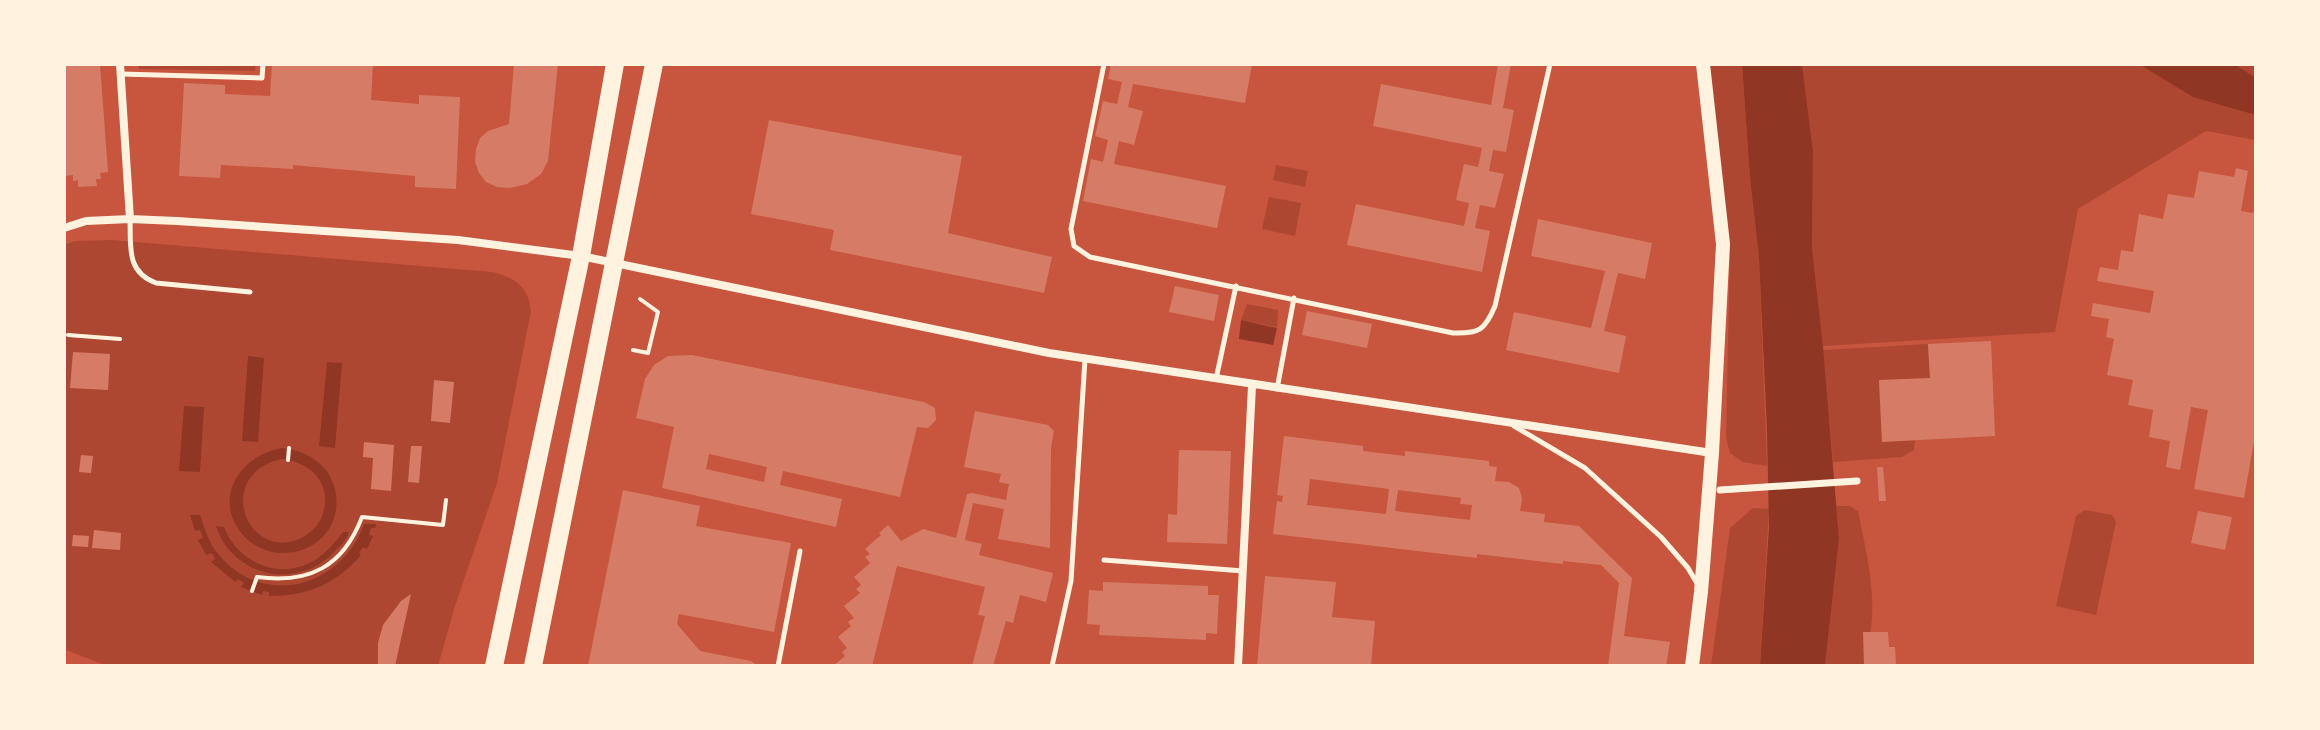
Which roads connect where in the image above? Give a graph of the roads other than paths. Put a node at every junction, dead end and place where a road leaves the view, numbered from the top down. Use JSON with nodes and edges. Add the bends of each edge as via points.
{"nodes":[{"id":1,"x":263,"y":64,"type":"edge"},
{"id":2,"x":615,"y":64,"type":"edge"},
{"id":3,"x":654,"y":64,"type":"edge"},
{"id":4,"x":1104,"y":64,"type":"edge"},
{"id":5,"x":1550,"y":64,"type":"edge"},
{"id":6,"x":1703,"y":64,"type":"edge"},
{"id":7,"x":120,"y":69,"type":"edge"},
{"id":8,"x":130,"y":219,"type":"junction"},
{"id":9,"x":64,"y":228,"type":"edge"},
{"id":10,"x":581,"y":256,"type":"junction"},
{"id":11,"x":614,"y":264,"type":"junction"},
{"id":12,"x":1236,"y":286,"type":"junction"},
{"id":13,"x":250,"y":292,"type":"dead end"},
{"id":14,"x":1294,"y":298,"type":"junction"},
{"id":15,"x":1085,"y":359,"type":"junction"},
{"id":16,"x":1216,"y":380,"type":"junction"},
{"id":17,"x":1252,"y":386,"type":"junction"},
{"id":18,"x":1277,"y":389,"type":"junction"},
{"id":19,"x":1514,"y":425,"type":"junction"},
{"id":20,"x":1712,"y":453,"type":"junction"},
{"id":21,"x":1857,"y":481,"type":"dead end"},
{"id":22,"x":1720,"y":490,"type":"dead end"},
{"id":23,"x":800,"y":551,"type":"dead end"},
{"id":24,"x":1104,"y":560,"type":"dead end"},
{"id":25,"x":1243,"y":571,"type":"junction"},
{"id":26,"x":1701,"y":592,"type":"junction"},
{"id":27,"x":494,"y":666,"type":"edge"},
{"id":28,"x":533,"y":666,"type":"edge"},
{"id":29,"x":778,"y":666,"type":"edge"},
{"id":30,"x":1052,"y":666,"type":"edge"},
{"id":31,"x":1238,"y":666,"type":"edge"},
{"id":32,"x":1692,"y":666,"type":"edge"}],
"edges":[{"from":1,"to":7,"type":"lane","via":[[262,78]]},
{"from":2,"to":10,"type":"main road"},
{"from":3,"to":11,"type":"main road"},
{"from":4,"to":12,"type":"lane","via":[[1071,229],[1074,246],[1090,257]]},
{"from":5,"to":14,"type":"lane","via":[[1488,323],[1473,333],[1453,333]]},
{"from":6,"to":20,"type":"street","via":[[1723,244]]},
{"from":7,"to":8,"type":"street"},
{"from":8,"to":9,"type":"street"},
{"from":8,"to":10,"type":"street","via":[[453,239]]},
{"from":8,"to":13,"type":"lane","via":[[132,255],[144,279]]},
{"from":10,"to":11,"type":"street"},
{"from":10,"to":27,"type":"main road"},
{"from":11,"to":15,"type":"street"},
{"from":11,"to":28,"type":"main road"},
{"from":12,"to":14,"type":"lane"},
{"from":12,"to":16,"type":"lane"},
{"from":14,"to":18,"type":"lane"},
{"from":15,"to":16,"type":"street"},
{"from":15,"to":30,"type":"lane","via":[[1071,581]]},
{"from":16,"to":17,"type":"street"},
{"from":17,"to":18,"type":"street"},
{"from":17,"to":25,"type":"street"},
{"from":18,"to":19,"type":"street"},
{"from":19,"to":20,"type":"street"},
{"from":19,"to":26,"type":"lane","via":[[1585,468],[1661,537]]},
{"from":20,"to":26,"type":"street"},
{"from":21,"to":22,"type":"street"},
{"from":23,"to":29,"type":"lane"},
{"from":24,"to":25,"type":"lane"},
{"from":25,"to":31,"type":"street"},
{"from":26,"to":32,"type":"street"}]}
